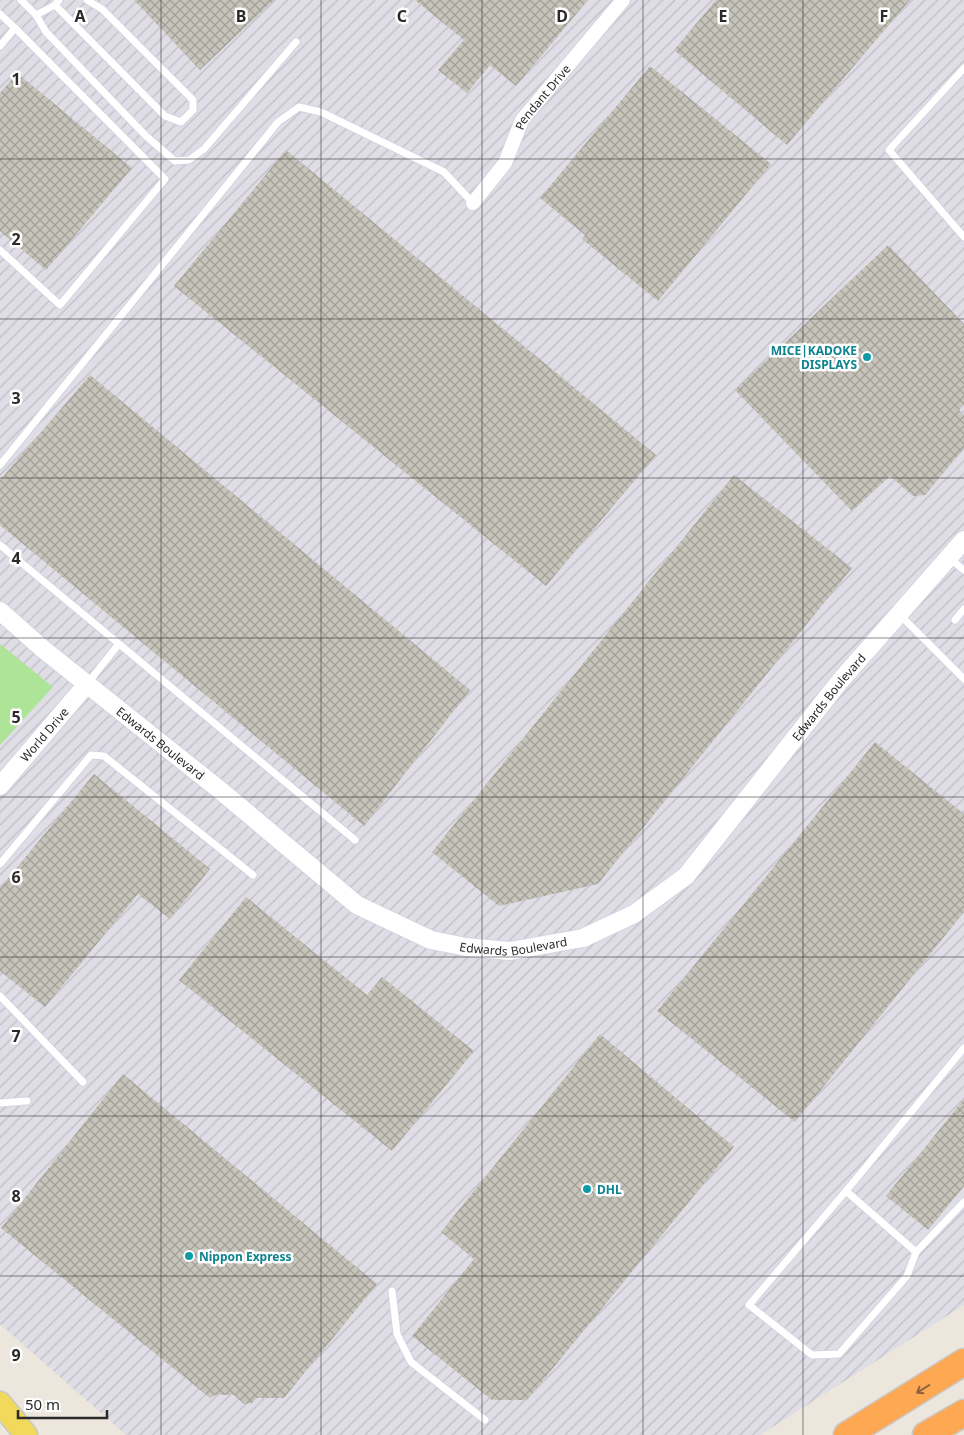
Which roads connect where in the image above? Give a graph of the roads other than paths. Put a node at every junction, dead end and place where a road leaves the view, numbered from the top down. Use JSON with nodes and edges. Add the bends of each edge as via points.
{"nodes":[{"id":1,"x":21,"y":0,"type":"edge"},
{"id":2,"x":87,"y":0,"type":"edge"},
{"id":3,"x":623,"y":0,"type":"edge"},
{"id":4,"x":57,"y":3,"type":"edge"},
{"id":5,"x":0,"y":14,"type":"edge"},
{"id":6,"x":36,"y":15,"type":"junction"},
{"id":7,"x":15,"y":28,"type":"junction"},
{"id":8,"x":296,"y":42,"type":"dead end"},
{"id":9,"x":0,"y":46,"type":"edge"},
{"id":10,"x":964,"y":68,"type":"edge"},
{"id":11,"x":473,"y":203,"type":"joint"},
{"id":12,"x":964,"y":236,"type":"edge"},
{"id":13,"x":0,"y":250,"type":"edge"},
{"id":14,"x":0,"y":465,"type":"edge"},
{"id":15,"x":964,"y":540,"type":"edge"},
{"id":16,"x":0,"y":545,"type":"edge"},
{"id":17,"x":949,"y":558,"type":"junction"},
{"id":18,"x":964,"y":570,"type":"edge"},
{"id":19,"x":964,"y":609,"type":"edge"},
{"id":20,"x":0,"y":611,"type":"edge"},
{"id":21,"x":899,"y":614,"type":"junction"},
{"id":22,"x":955,"y":620,"type":"dead end"},
{"id":23,"x":118,"y":645,"type":"junction"},
{"id":24,"x":964,"y":680,"type":"edge"},
{"id":25,"x":87,"y":684,"type":"junction"},
{"id":26,"x":0,"y":786,"type":"edge"},
{"id":27,"x":355,"y":840,"type":"dead end"},
{"id":28,"x":0,"y":864,"type":"edge"},
{"id":29,"x":253,"y":875,"type":"dead end"},
{"id":30,"x":0,"y":996,"type":"edge"},
{"id":31,"x":964,"y":1048,"type":"edge"},
{"id":32,"x":83,"y":1082,"type":"dead end"},
{"id":33,"x":26,"y":1101,"type":"dead end"},
{"id":34,"x":0,"y":1103,"type":"edge"},
{"id":35,"x":846,"y":1191,"type":"junction"},
{"id":36,"x":964,"y":1202,"type":"edge"},
{"id":37,"x":916,"y":1252,"type":"junction"},
{"id":38,"x":392,"y":1291,"type":"dead end"},
{"id":39,"x":964,"y":1362,"type":"edge"},
{"id":40,"x":0,"y":1403,"type":"edge"},
{"id":41,"x":964,"y":1413,"type":"edge"},
{"id":42,"x":485,"y":1420,"type":"dead end"},
{"id":43,"x":26,"y":1435,"type":"edge"},
{"id":44,"x":847,"y":1435,"type":"edge"},
{"id":45,"x":926,"y":1435,"type":"edge"}],
"edges":[{"from":1,"to":6,"type":"lane"},
{"from":2,"to":4,"type":"lane","via":[[102,9],[193,100],[193,110],[181,122],[166,116]]},
{"from":3,"to":11,"type":"street","name":"Pendant Drive","via":[[522,120],[505,163]]},
{"from":4,"to":6,"type":"lane"},
{"from":5,"to":7,"type":"lane"},
{"from":6,"to":8,"type":"lane","via":[[46,32],[146,136],[175,160],[189,160],[204,149]]},
{"from":7,"to":9,"type":"lane"},
{"from":7,"to":13,"type":"lane","via":[[165,179],[60,305]]},
{"from":10,"to":12,"type":"lane","via":[[889,150]]},
{"from":11,"to":14,"type":"lane","via":[[444,172],[321,112],[299,108],[278,122]]},
{"from":15,"to":17,"type":"street","name":"Edwards Boulevard"},
{"from":16,"to":23,"type":"lane"},
{"from":17,"to":18,"type":"lane"},
{"from":17,"to":21,"type":"street","name":"Edwards Boulevard"},
{"from":19,"to":22,"type":"lane"},
{"from":20,"to":25,"type":"street","name":"Edwards Boulevard"},
{"from":21,"to":24,"type":"lane"},
{"from":21,"to":25,"type":"street","name":"Edwards Boulevard","via":[[840,681],[686,876],[634,914],[583,938],[510,951],[466,948],[431,940],[357,905]]},
{"from":23,"to":25,"type":"lane"},
{"from":23,"to":27,"type":"lane"},
{"from":25,"to":26,"type":"street","name":"World Drive"},
{"from":28,"to":29,"type":"lane","via":[[91,755],[104,756]]},
{"from":30,"to":32,"type":"lane"},
{"from":31,"to":35,"type":"lane"},
{"from":33,"to":34,"type":"lane"},
{"from":35,"to":37,"type":"lane"},
{"from":35,"to":37,"type":"lane","via":[[749,1305],[812,1355],[839,1354],[907,1276]]},
{"from":36,"to":37,"type":"lane"},
{"from":38,"to":42,"type":"lane","via":[[397,1334],[411,1362]]},
{"from":39,"to":44,"type":"highway","one_way":true},
{"from":40,"to":43,"type":"main road"},
{"from":41,"to":45,"type":"highway"}]}
